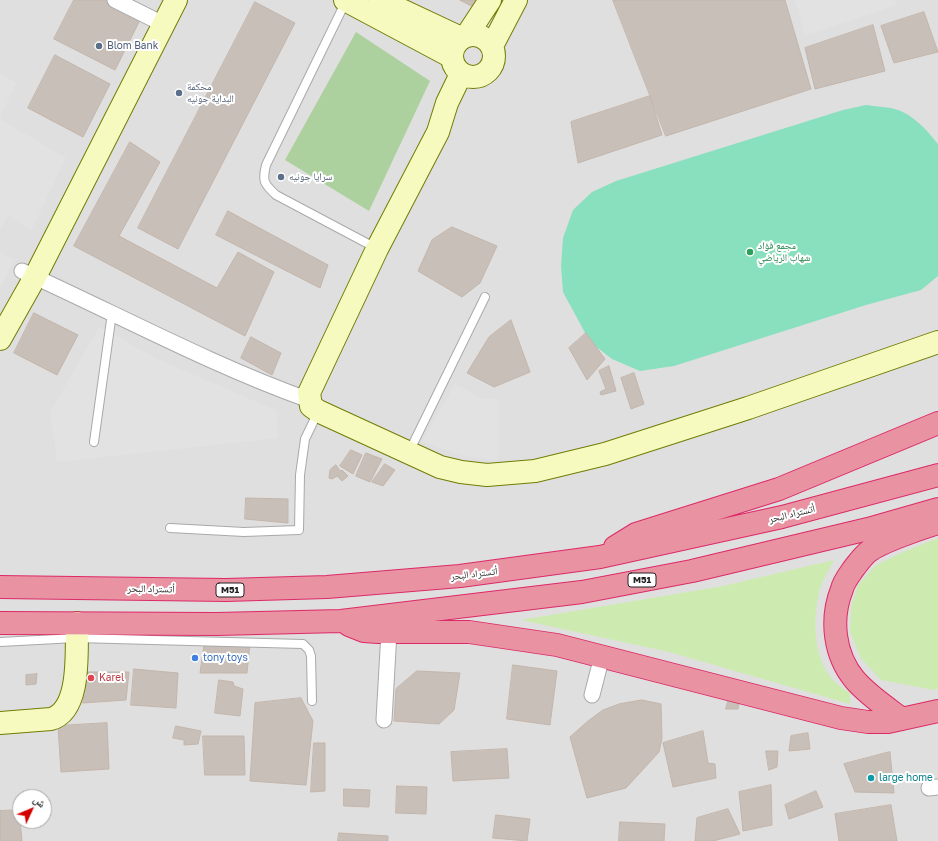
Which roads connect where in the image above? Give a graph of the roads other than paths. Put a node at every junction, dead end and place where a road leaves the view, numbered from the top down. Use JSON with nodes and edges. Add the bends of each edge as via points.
{"nodes":[{"id":1,"x":115,"y":0,"type":"edge"},
{"id":2,"x":176,"y":0,"type":"edge"},
{"id":3,"x":345,"y":0,"type":"edge"},
{"id":4,"x":490,"y":0,"type":"edge"},
{"id":5,"x":516,"y":0,"type":"edge"},
{"id":6,"x":390,"y":2,"type":"edge"},
{"id":7,"x":158,"y":14,"type":"edge"},
{"id":8,"x":492,"y":46,"type":"junction"},
{"id":9,"x":463,"y":56,"type":"junction"},
{"id":10,"x":377,"y":249,"type":"junction"},
{"id":11,"x":29,"y":274,"type":"junction"},
{"id":12,"x":485,"y":297,"type":"dead end"},
{"id":13,"x":0,"y":312,"type":"edge"},
{"id":14,"x":112,"y":313,"type":"junction"},
{"id":15,"x":0,"y":339,"type":"edge"},
{"id":16,"x":938,"y":342,"type":"edge"},
{"id":17,"x":314,"y":406,"type":"junction"},
{"id":18,"x":938,"y":423,"type":"edge"},
{"id":19,"x":94,"y":442,"type":"dead end"},
{"id":20,"x":409,"y":453,"type":"junction"},
{"id":21,"x":938,"y":475,"type":"edge"},
{"id":22,"x":938,"y":509,"type":"edge"},
{"id":23,"x":938,"y":523,"type":"edge"},
{"id":24,"x":170,"y":528,"type":"dead end"},
{"id":25,"x":600,"y":557,"type":"junction"},
{"id":26,"x":0,"y":587,"type":"edge"},
{"id":27,"x":341,"y":621,"type":"junction"},
{"id":28,"x":0,"y":623,"type":"edge"},
{"id":29,"x":77,"y":631,"type":"junction"},
{"id":30,"x":389,"y":632,"type":"junction"},
{"id":31,"x":0,"y":642,"type":"edge"},
{"id":32,"x":602,"y":656,"type":"junction"},
{"id":33,"x":592,"y":696,"type":"dead end"},
{"id":34,"x":312,"y":701,"type":"dead end"},
{"id":35,"x":938,"y":711,"type":"edge"},
{"id":36,"x":902,"y":719,"type":"junction"},
{"id":37,"x":384,"y":720,"type":"dead end"},
{"id":38,"x":0,"y":723,"type":"edge"}],
"edges":[{"from":1,"to":7,"type":"street"},
{"from":2,"to":7,"type":"street"},
{"from":3,"to":9,"type":"street"},
{"from":3,"to":10,"type":"lane","via":[[263,176],[266,185],[276,195]]},
{"from":4,"to":9,"type":"street"},
{"from":5,"to":8,"type":"street"},
{"from":6,"to":9,"type":"street"},
{"from":7,"to":11,"type":"street"},
{"from":8,"to":9,"type":"street","via":[[487,40],[474,34]]},
{"from":8,"to":9,"type":"street","via":[[494,60],[487,72],[481,75]]},
{"from":9,"to":10,"type":"street","via":[[459,108],[438,132]]},
{"from":10,"to":17,"type":"street","via":[[309,393]]},
{"from":11,"to":13,"type":"street"},
{"from":11,"to":14,"type":"street"},
{"from":11,"to":15,"type":"street"},
{"from":12,"to":20,"type":"lane"},
{"from":14,"to":17,"type":"street"},
{"from":14,"to":19,"type":"lane"},
{"from":16,"to":20,"type":"street","via":[[605,454],[534,471],[487,475],[461,472],[440,467]]},
{"from":17,"to":20,"type":"street"},
{"from":17,"to":24,"type":"lane","via":[[305,439],[300,475],[299,530],[244,532]]},
{"from":18,"to":25,"type":"highway","via":[[779,489],[636,534]]},
{"from":21,"to":25,"type":"highway","name":"أتستراد البحر","number":"M51","via":[[782,517]]},
{"from":22,"to":27,"type":"highway","number":"M51","via":[[868,529],[692,571],[574,593]]},
{"from":23,"to":36,"type":"highway","via":[[884,543],[868,552],[842,587],[837,605],[837,643],[843,662],[855,680],[871,696]]},
{"from":25,"to":26,"type":"highway","name":"أتستراد البحر","number":"M51","via":[[460,576],[327,587],[226,590]]},
{"from":27,"to":29,"type":"highway","number":"M51"},
{"from":27,"to":30,"type":"highway","via":[[364,631]]},
{"from":28,"to":29,"type":"highway","number":"M51"},
{"from":29,"to":31,"type":"lane"},
{"from":29,"to":34,"type":"lane","via":[[303,644],[311,656]]},
{"from":29,"to":38,"type":"street","via":[[75,681],[72,697],[63,712],[52,719]]},
{"from":30,"to":32,"type":"highway","via":[[469,632],[557,645]]},
{"from":30,"to":37,"type":"street"},
{"from":32,"to":33,"type":"street"},
{"from":32,"to":36,"type":"highway","via":[[841,718],[868,722]]},
{"from":35,"to":36,"type":"highway"}]}
